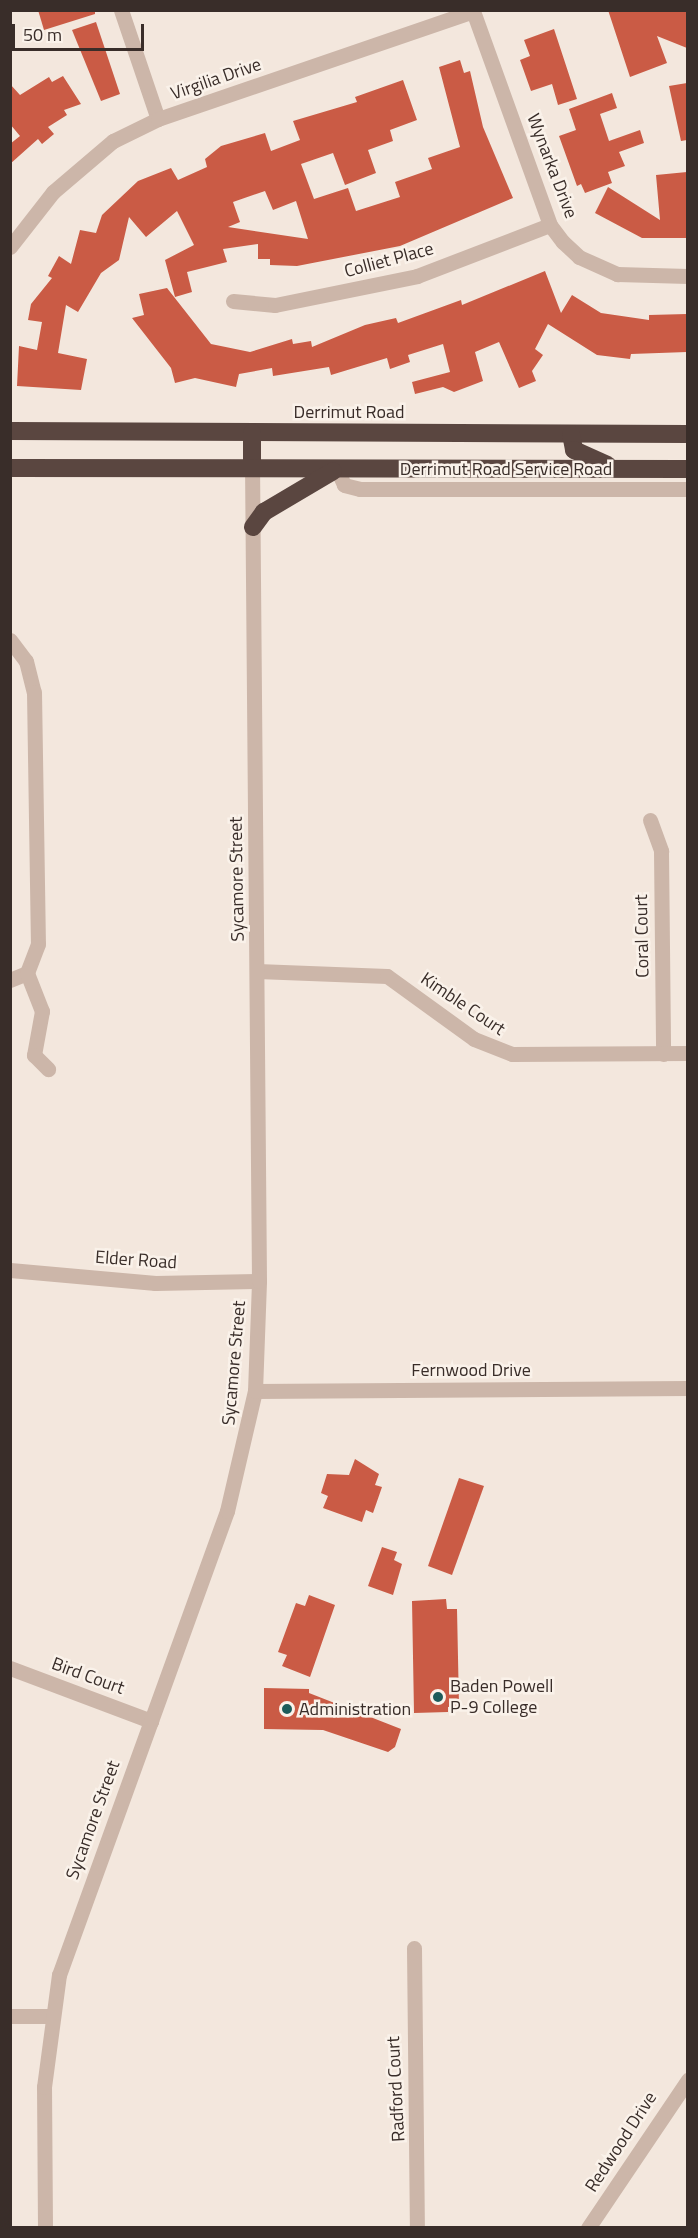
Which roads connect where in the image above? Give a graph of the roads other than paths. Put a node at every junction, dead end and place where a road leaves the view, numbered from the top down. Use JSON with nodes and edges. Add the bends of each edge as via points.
{"nodes":[{"id":1,"x":121,"y":10,"type":"edge"},
{"id":2,"x":474,"y":10,"type":"edge"},
{"id":3,"x":159,"y":119,"type":"junction"},
{"id":4,"x":550,"y":225,"type":"junction"},
{"id":5,"x":10,"y":247,"type":"edge"},
{"id":6,"x":687,"y":276,"type":"edge"},
{"id":7,"x":233,"y":301,"type":"dead end"},
{"id":8,"x":10,"y":431,"type":"edge"},
{"id":9,"x":252,"y":433,"type":"junction"},
{"id":10,"x":571,"y":434,"type":"junction"},
{"id":11,"x":687,"y":434,"type":"edge"},
{"id":12,"x":10,"y":468,"type":"edge"},
{"id":13,"x":252,"y":468,"type":"junction"},
{"id":14,"x":337,"y":469,"type":"junction"},
{"id":15,"x":623,"y":469,"type":"junction"},
{"id":16,"x":687,"y":470,"type":"edge"},
{"id":17,"x":687,"y":489,"type":"edge"},
{"id":18,"x":253,"y":527,"type":"junction"},
{"id":19,"x":10,"y":640,"type":"edge"},
{"id":20,"x":650,"y":820,"type":"dead end"},
{"id":21,"x":258,"y":971,"type":"junction"},
{"id":22,"x":27,"y":973,"type":"junction"},
{"id":23,"x":10,"y":980,"type":"edge"},
{"id":24,"x":687,"y":1053,"type":"edge"},
{"id":25,"x":663,"y":1054,"type":"junction"},
{"id":26,"x":48,"y":1069,"type":"dead end"},
{"id":27,"x":10,"y":1270,"type":"edge"},
{"id":28,"x":259,"y":1281,"type":"junction"},
{"id":29,"x":687,"y":1388,"type":"edge"},
{"id":30,"x":255,"y":1391,"type":"junction"},
{"id":31,"x":10,"y":1668,"type":"edge"},
{"id":32,"x":151,"y":1721,"type":"junction"},
{"id":33,"x":414,"y":1948,"type":"dead end"},
{"id":34,"x":10,"y":2016,"type":"edge"},
{"id":35,"x":50,"y":2016,"type":"junction"},
{"id":36,"x":687,"y":2080,"type":"edge"},
{"id":37,"x":45,"y":2228,"type":"edge"},
{"id":38,"x":417,"y":2228,"type":"edge"},
{"id":39,"x":588,"y":2228,"type":"edge"}],
"edges":[{"from":1,"to":3,"type":"street"},
{"from":2,"to":3,"type":"street","name":"Virgilia Drive"},
{"from":2,"to":4,"type":"street","name":"Wynarka Drive"},
{"from":3,"to":5,"type":"street","name":"Virgilia Drive","via":[[113,141],[79,168]]},
{"from":4,"to":6,"type":"street","name":"Wynarka Drive","via":[[579,256],[617,274]]},
{"from":4,"to":7,"type":"street","name":"Colliet Place","via":[[417,276],[275,305]]},
{"from":8,"to":9,"type":"highway","name":"Derrimut Road"},
{"from":9,"to":10,"type":"highway","name":"Derrimut Road"},
{"from":9,"to":13,"type":"highway"},
{"from":10,"to":11,"type":"highway","name":"Derrimut Road"},
{"from":10,"to":15,"type":"highway","via":[[574,450]]},
{"from":12,"to":13,"type":"highway"},
{"from":13,"to":14,"type":"highway"},
{"from":13,"to":18,"type":"street","name":"Sycamore Street"},
{"from":14,"to":15,"type":"highway"},
{"from":14,"to":17,"type":"street","name":"Derrimut Road Service Road","via":[[344,485],[360,489]]},
{"from":14,"to":18,"type":"highway","via":[[264,512]]},
{"from":15,"to":16,"type":"highway"},
{"from":18,"to":21,"type":"street","name":"Sycamore Street"},
{"from":19,"to":22,"type":"street","via":[[26,661],[34,692],[38,944]]},
{"from":20,"to":25,"type":"street","name":"Coral Court","via":[[661,851]]},
{"from":21,"to":25,"type":"street","name":"Kimble Court","via":[[387,976],[498,1051]]},
{"from":21,"to":28,"type":"street","name":"Sycamore Street"},
{"from":22,"to":23,"type":"street"},
{"from":22,"to":26,"type":"street","via":[[42,1011],[34,1055]]},
{"from":24,"to":25,"type":"street","name":"Kimble Court"},
{"from":27,"to":28,"type":"street","name":"Elder Road","via":[[156,1283]]},
{"from":28,"to":30,"type":"street","name":"Sycamore Street"},
{"from":29,"to":30,"type":"street","name":"Fernwood Drive"},
{"from":30,"to":32,"type":"street","name":"Sycamore Street","via":[[226,1511]]},
{"from":31,"to":32,"type":"street","name":"Bird Court"},
{"from":32,"to":35,"type":"street","name":"Sycamore Street","via":[[74,1929]]},
{"from":33,"to":38,"type":"street","name":"Radford Court"},
{"from":34,"to":35,"type":"street"},
{"from":35,"to":37,"type":"street","name":"Sycamore Street"},
{"from":36,"to":39,"type":"street","name":"Redwood Drive"}]}
